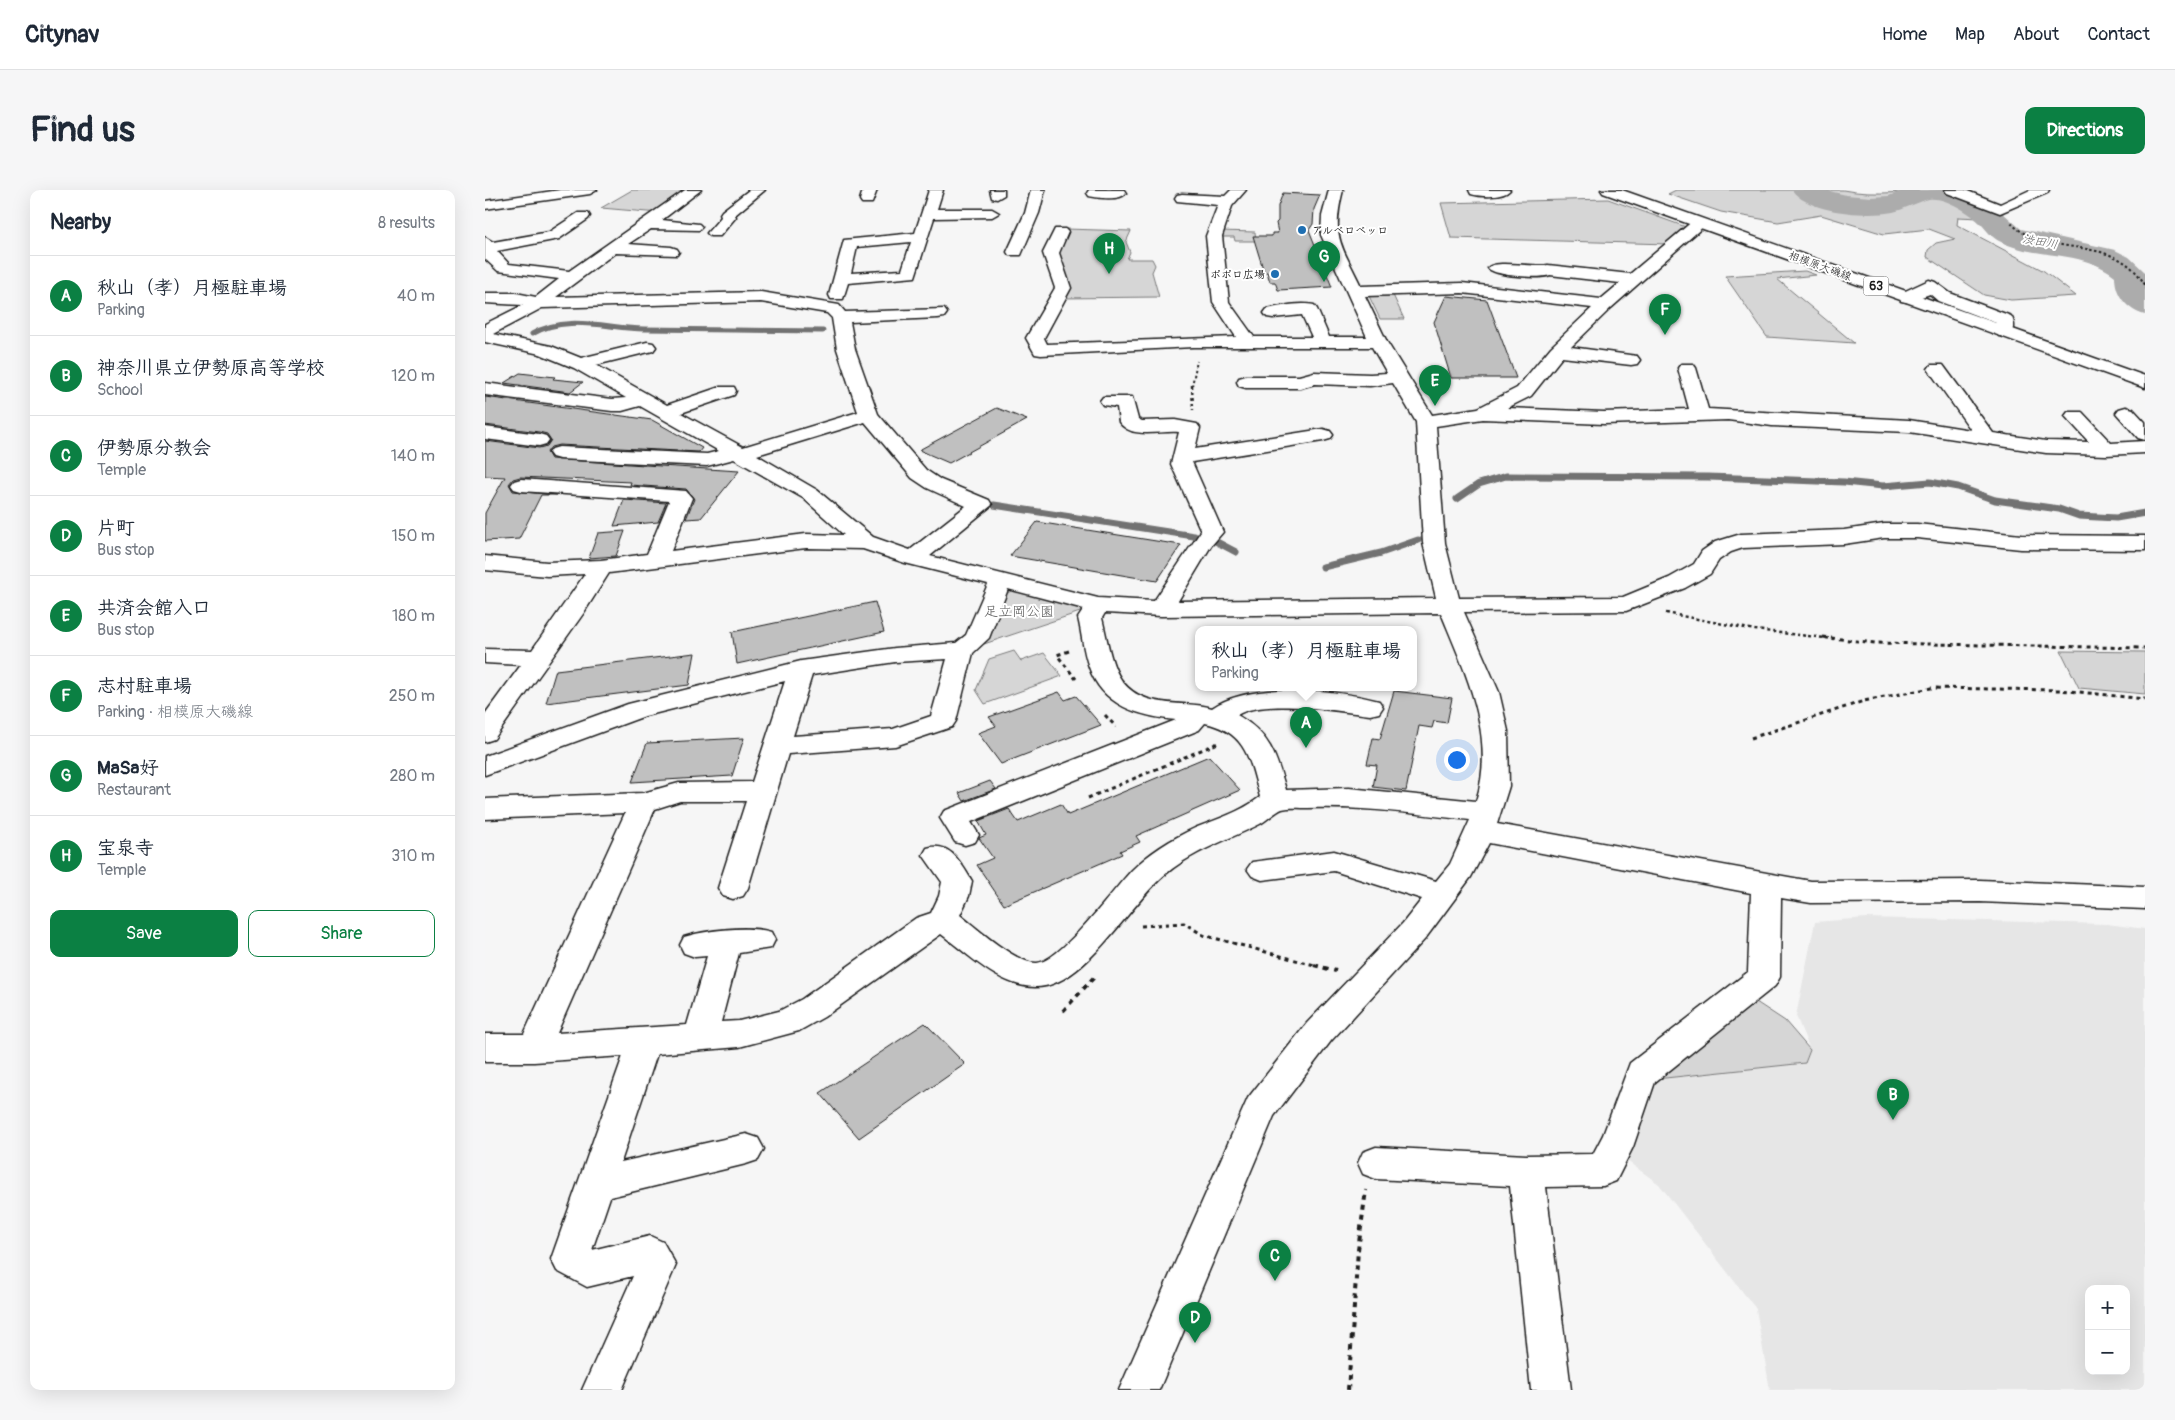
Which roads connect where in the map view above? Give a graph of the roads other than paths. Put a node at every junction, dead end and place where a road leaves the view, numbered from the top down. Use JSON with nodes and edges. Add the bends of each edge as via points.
{"nodes":[{"id":1,"x":590,"y":190,"type":"edge"},
{"id":2,"x":694,"y":190,"type":"edge"},
{"id":3,"x":936,"y":190,"type":"edge"},
{"id":4,"x":1038,"y":190,"type":"edge"},
{"id":5,"x":1337,"y":190,"type":"edge"},
{"id":6,"x":1503,"y":190,"type":"edge"},
{"id":7,"x":1608,"y":190,"type":"edge"},
{"id":8,"x":1953,"y":190,"type":"edge"},
{"id":9,"x":2042,"y":190,"type":"edge"},
{"id":10,"x":1476,"y":191,"type":"dead end"},
{"id":11,"x":1094,"y":193,"type":"dead end"},
{"id":12,"x":1119,"y":194,"type":"edge"},
{"id":13,"x":758,"y":195,"type":"edge"},
{"id":14,"x":1233,"y":196,"type":"edge"},
{"id":15,"x":1183,"y":198,"type":"dead end"},
{"id":16,"x":485,"y":205,"type":"edge"},
{"id":17,"x":992,"y":213,"type":"dead end"},
{"id":18,"x":928,"y":214,"type":"junction"},
{"id":19,"x":583,"y":216,"type":"dead end"},
{"id":20,"x":727,"y":219,"type":"junction"},
{"id":21,"x":744,"y":219,"type":"dead end"},
{"id":22,"x":1699,"y":223,"type":"junction"},
{"id":23,"x":648,"y":224,"type":"junction"},
{"id":24,"x":694,"y":227,"type":"dead end"},
{"id":25,"x":1060,"y":232,"type":"dead end"},
{"id":26,"x":715,"y":233,"type":"dead end"},
{"id":27,"x":920,"y":237,"type":"junction"},
{"id":28,"x":486,"y":246,"type":"edge"},
{"id":29,"x":613,"y":248,"type":"junction"},
{"id":30,"x":671,"y":252,"type":"dead end"},
{"id":31,"x":1015,"y":252,"type":"dead end"},
{"id":32,"x":1496,"y":268,"type":"dead end"},
{"id":33,"x":572,"y":276,"type":"junction"},
{"id":34,"x":841,"y":279,"type":"junction"},
{"id":35,"x":1633,"y":279,"type":"junction"},
{"id":36,"x":1354,"y":292,"type":"junction"},
{"id":37,"x":730,"y":297,"type":"junction"},
{"id":38,"x":485,"y":298,"type":"edge"},
{"id":39,"x":539,"y":303,"type":"junction"},
{"id":40,"x":1605,"y":304,"type":"junction"},
{"id":41,"x":719,"y":312,"type":"dead end"},
{"id":42,"x":836,"y":313,"type":"junction"},
{"id":43,"x":938,"y":313,"type":"dead end"},
{"id":44,"x":1273,"y":313,"type":"dead end"},
{"id":45,"x":485,"y":331,"type":"edge"},
{"id":46,"x":485,"y":337,"type":"edge"},
{"id":47,"x":1249,"y":342,"type":"junction"},
{"id":48,"x":1323,"y":342,"type":"junction"},
{"id":49,"x":1377,"y":342,"type":"junction"},
{"id":50,"x":647,"y":348,"type":"dead end"},
{"id":51,"x":1557,"y":351,"type":"junction"},
{"id":52,"x":1631,"y":360,"type":"dead end"},
{"id":53,"x":580,"y":364,"type":"junction"},
{"id":54,"x":1687,"y":368,"type":"dead end"},
{"id":55,"x":1937,"y":369,"type":"dead end"},
{"id":56,"x":1400,"y":377,"type":"junction"},
{"id":57,"x":1246,"y":382,"type":"dead end"},
{"id":58,"x":2145,"y":382,"type":"edge"},
{"id":59,"x":485,"y":389,"type":"edge"},
{"id":60,"x":727,"y":391,"type":"dead end"},
{"id":61,"x":642,"y":399,"type":"junction"},
{"id":62,"x":1127,"y":400,"type":"dead end"},
{"id":63,"x":665,"y":412,"type":"junction"},
{"id":64,"x":1483,"y":413,"type":"junction"},
{"id":65,"x":2126,"y":413,"type":"dead end"},
{"id":66,"x":1700,"y":414,"type":"junction"},
{"id":67,"x":869,"y":415,"type":"junction"},
{"id":68,"x":2075,"y":416,"type":"dead end"},
{"id":69,"x":1426,"y":422,"type":"junction"},
{"id":70,"x":485,"y":433,"type":"edge"},
{"id":71,"x":2145,"y":434,"type":"edge"},
{"id":72,"x":1323,"y":435,"type":"dead end"},
{"id":73,"x":1987,"y":438,"type":"junction"},
{"id":74,"x":539,"y":440,"type":"dead end"},
{"id":75,"x":2145,"y":447,"type":"edge"},
{"id":76,"x":2105,"y":449,"type":"junction"},
{"id":77,"x":559,"y":452,"type":"dead end"},
{"id":78,"x":738,"y":453,"type":"junction"},
{"id":79,"x":1183,"y":457,"type":"junction"},
{"id":80,"x":521,"y":485,"type":"dead end"},
{"id":81,"x":865,"y":542,"type":"junction"},
{"id":82,"x":2145,"y":543,"type":"edge"},
{"id":83,"x":913,"y":558,"type":"junction"},
{"id":84,"x":656,"y":560,"type":"junction"},
{"id":85,"x":485,"y":563,"type":"edge"},
{"id":86,"x":601,"y":566,"type":"junction"},
{"id":87,"x":1001,"y":579,"type":"junction"},
{"id":88,"x":1449,"y":604,"type":"junction"},
{"id":89,"x":1098,"y":606,"type":"junction"},
{"id":90,"x":1161,"y":609,"type":"junction"},
{"id":91,"x":962,"y":650,"type":"junction"},
{"id":92,"x":485,"y":656,"type":"edge"},
{"id":93,"x":538,"y":658,"type":"junction"},
{"id":94,"x":801,"y":669,"type":"junction"},
{"id":95,"x":1370,"y":707,"type":"dead end"},
{"id":96,"x":1208,"y":715,"type":"junction"},
{"id":97,"x":485,"y":733,"type":"edge"},
{"id":98,"x":777,"y":746,"type":"junction"},
{"id":99,"x":485,"y":766,"type":"edge"},
{"id":100,"x":761,"y":791,"type":"junction"},
{"id":101,"x":1275,"y":800,"type":"junction"},
{"id":102,"x":644,"y":803,"type":"junction"},
{"id":103,"x":485,"y":808,"type":"edge"},
{"id":104,"x":1484,"y":821,"type":"junction"},
{"id":105,"x":965,"y":835,"type":"dead end"},
{"id":106,"x":937,"y":855,"type":"dead end"},
{"id":107,"x":1276,"y":862,"type":"dead end"},
{"id":108,"x":1766,"y":885,"type":"junction"},
{"id":109,"x":733,"y":888,"type":"dead end"},
{"id":110,"x":1443,"y":894,"type":"junction"},
{"id":111,"x":2145,"y":898,"type":"edge"},
{"id":112,"x":942,"y":922,"type":"junction"},
{"id":113,"x":760,"y":940,"type":"dead end"},
{"id":114,"x":726,"y":943,"type":"junction"},
{"id":115,"x":695,"y":945,"type":"dead end"},
{"id":116,"x":700,"y":1038,"type":"junction"},
{"id":117,"x":645,"y":1042,"type":"junction"},
{"id":118,"x":534,"y":1048,"type":"junction"},
{"id":119,"x":486,"y":1050,"type":"edge"},
{"id":120,"x":746,"y":1150,"type":"dead end"},
{"id":121,"x":1377,"y":1163,"type":"road end"},
{"id":122,"x":1526,"y":1171,"type":"junction"},
{"id":123,"x":595,"y":1184,"type":"junction"},
{"id":124,"x":602,"y":1390,"type":"edge"},
{"id":125,"x":1139,"y":1390,"type":"edge"},
{"id":126,"x":1551,"y":1390,"type":"edge"}],
"edges":[{"from":1,"to":16,"type":"street"},
{"from":2,"to":23,"type":"street"},
{"from":3,"to":18,"type":"street"},
{"from":4,"to":31,"type":"street","via":[[1025,213]]},
{"from":5,"to":36,"type":"street","via":[[1329,216],[1329,235]]},
{"from":6,"to":10,"type":"street"},
{"from":7,"to":22,"type":"street","name":"相模原大磯線","number":"63"},
{"from":8,"to":9,"type":"street","via":[[2000,209]]},
{"from":11,"to":12,"type":"street"},
{"from":13,"to":20,"type":"street","via":[[727,214]]},
{"from":14,"to":15,"type":"street"},
{"from":14,"to":47,"type":"street","via":[[1221,213],[1214,236],[1221,302]]},
{"from":17,"to":18,"type":"street"},
{"from":18,"to":27,"type":"street"},
{"from":19,"to":28,"type":"street","via":[[554,236]]},
{"from":20,"to":21,"type":"street"},
{"from":20,"to":26,"type":"street"},
{"from":22,"to":35,"type":"street"},
{"from":22,"to":58,"type":"street","name":"相模原大磯線","number":"63","via":[[1907,297],[1929,285],[1944,297],[2005,320],[2005,332]]},
{"from":23,"to":24,"type":"street"},
{"from":23,"to":29,"type":"street"},
{"from":25,"to":47,"type":"street","via":[[1051,253],[1063,288],[1035,338],[1041,350]]},
{"from":27,"to":34,"type":"street","via":[[909,274]]},
{"from":27,"to":34,"type":"street","via":[[843,244]]},
{"from":28,"to":33,"type":"street","via":[[492,258],[504,268]]},
{"from":29,"to":30,"type":"street"},
{"from":29,"to":33,"type":"street"},
{"from":32,"to":35,"type":"street"},
{"from":33,"to":39,"type":"street"},
{"from":34,"to":42,"type":"street"},
{"from":35,"to":40,"type":"street"},
{"from":36,"to":40,"type":"street","via":[[1462,288]]},
{"from":36,"to":49,"type":"street"},
{"from":37,"to":39,"type":"street"},
{"from":37,"to":41,"type":"street"},
{"from":37,"to":42,"type":"street","via":[[776,298]]},
{"from":38,"to":39,"type":"street","via":[[516,298]]},
{"from":39,"to":45,"type":"street"},
{"from":40,"to":51,"type":"street"},
{"from":42,"to":43,"type":"street"},
{"from":42,"to":67,"type":"street"},
{"from":44,"to":48,"type":"street","via":[[1307,309]]},
{"from":46,"to":53,"type":"street","via":[[545,350]]},
{"from":47,"to":48,"type":"street"},
{"from":48,"to":49,"type":"street"},
{"from":49,"to":56,"type":"street"},
{"from":50,"to":53,"type":"street"},
{"from":51,"to":52,"type":"street"},
{"from":51,"to":64,"type":"street","via":[[1524,392]]},
{"from":53,"to":61,"type":"street"},
{"from":54,"to":66,"type":"street"},
{"from":55,"to":73,"type":"street"},
{"from":56,"to":57,"type":"street"},
{"from":56,"to":69,"type":"street"},
{"from":59,"to":61,"type":"street","via":[[611,405]]},
{"from":60,"to":63,"type":"street"},
{"from":61,"to":63,"type":"street"},
{"from":62,"to":79,"type":"street","via":[[1129,422],[1137,427],[1182,425],[1190,428]]},
{"from":63,"to":78,"type":"street"},
{"from":64,"to":66,"type":"street","via":[[1604,418]]},
{"from":64,"to":69,"type":"street"},
{"from":65,"to":71,"type":"street"},
{"from":66,"to":73,"type":"street","via":[[1909,426]]},
{"from":67,"to":78,"type":"street"},
{"from":67,"to":83,"type":"street","via":[[919,474],[981,505]]},
{"from":68,"to":76,"type":"street"},
{"from":69,"to":88,"type":"street","via":[[1435,556]]},
{"from":70,"to":74,"type":"street"},
{"from":72,"to":79,"type":"street","via":[[1287,437]]},
{"from":73,"to":76,"type":"street","via":[[2046,447]]},
{"from":75,"to":76,"type":"street"},
{"from":77,"to":78,"type":"street","via":[[707,460]]},
{"from":78,"to":81,"type":"street","via":[[810,494]]},
{"from":79,"to":90,"type":"street","via":[[1181,464],[1212,532]]},
{"from":80,"to":84,"type":"street","via":[[675,493],[681,498]]},
{"from":81,"to":83,"type":"street"},
{"from":81,"to":84,"type":"street","via":[[806,541]]},
{"from":82,"to":88,"type":"street","via":[[2021,542],[1917,530],[1741,541],[1710,556],[1702,569],[1626,604]]},
{"from":83,"to":87,"type":"street"},
{"from":84,"to":86,"type":"street"},
{"from":85,"to":86,"type":"street","via":[[547,569]]},
{"from":86,"to":93,"type":"street"},
{"from":87,"to":89,"type":"street"},
{"from":87,"to":91,"type":"street","via":[[977,638]]},
{"from":88,"to":90,"type":"street"},
{"from":88,"to":104,"type":"street","via":[[1491,709],[1497,769]]},
{"from":89,"to":90,"type":"street"},
{"from":89,"to":96,"type":"street","via":[[1090,618],[1102,670],[1117,693],[1149,708]]},
{"from":91,"to":94,"type":"street","via":[[895,655]]},
{"from":91,"to":98,"type":"street","via":[[943,721],[895,737]]},
{"from":92,"to":93,"type":"street"},
{"from":93,"to":97,"type":"street"},
{"from":94,"to":98,"type":"street"},
{"from":94,"to":99,"type":"street","via":[[637,710]]},
{"from":95,"to":96,"type":"street","via":[[1322,700],[1282,700],[1239,704]]},
{"from":96,"to":101,"type":"street","via":[[1232,722],[1259,749]]},
{"from":96,"to":105,"type":"street","via":[[954,818]]},
{"from":98,"to":100,"type":"street"},
{"from":100,"to":102,"type":"street","via":[[679,792]]},
{"from":100,"to":109,"type":"street"},
{"from":101,"to":104,"type":"street","via":[[1349,797]]},
{"from":101,"to":112,"type":"street","via":[[1262,812],[1202,837],[1167,857],[1143,876],[1115,911],[1058,968],[1037,975],[1018,972],[949,923]]},
{"from":102,"to":103,"type":"street"},
{"from":102,"to":118,"type":"street"},
{"from":104,"to":108,"type":"street"},
{"from":104,"to":110,"type":"street","via":[[1461,870]]},
{"from":106,"to":112,"type":"street","via":[[957,881]]},
{"from":107,"to":110,"type":"street","via":[[1334,861]]},
{"from":108,"to":111,"type":"street","via":[[1811,892],[1980,892]]},
{"from":108,"to":122,"type":"street","via":[[1764,977],[1642,1072],[1612,1159],[1603,1170]]},
{"from":110,"to":125,"type":"street","via":[[1414,931],[1319,1032],[1261,1108]]},
{"from":112,"to":116,"type":"street","via":[[927,926],[813,1008],[787,1022],[739,1034]]},
{"from":113,"to":114,"type":"street"},
{"from":114,"to":115,"type":"street"},
{"from":114,"to":116,"type":"street"},
{"from":116,"to":117,"type":"street"},
{"from":117,"to":118,"type":"street"},
{"from":117,"to":123,"type":"street"},
{"from":118,"to":119,"type":"street"},
{"from":120,"to":123,"type":"street"},
{"from":121,"to":122,"type":"street"},
{"from":122,"to":126,"type":"street"},
{"from":123,"to":124,"type":"street","via":[[570,1259],[587,1269],[650,1254],[657,1265]]}]}
